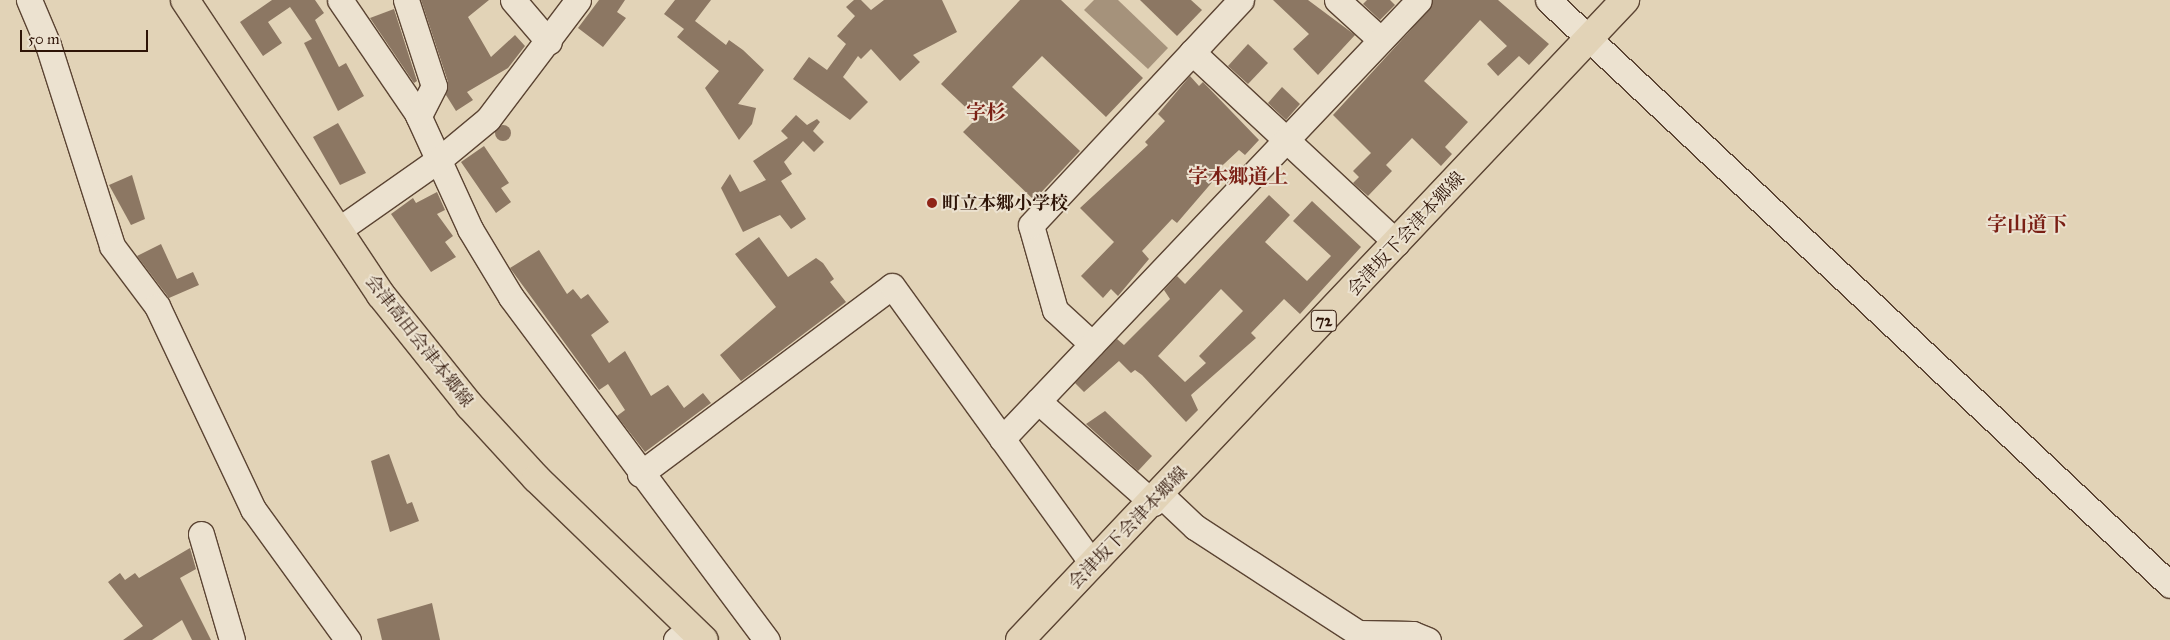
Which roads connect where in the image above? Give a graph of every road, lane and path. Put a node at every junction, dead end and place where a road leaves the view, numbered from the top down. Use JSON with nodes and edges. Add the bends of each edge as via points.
{"nodes":[{"id":1,"x":29,"y":0,"type":"edge"},
{"id":2,"x":185,"y":0,"type":"edge"},
{"id":3,"x":340,"y":0,"type":"edge"},
{"id":4,"x":406,"y":0,"type":"edge"},
{"id":5,"x":513,"y":0,"type":"edge"},
{"id":6,"x":578,"y":0,"type":"edge"},
{"id":7,"x":1242,"y":0,"type":"edge"},
{"id":8,"x":1337,"y":0,"type":"edge"},
{"id":9,"x":1419,"y":0,"type":"edge"},
{"id":10,"x":1548,"y":0,"type":"edge"},
{"id":11,"x":1625,"y":0,"type":"edge"},
{"id":12,"x":1589,"y":38,"type":"junction"},
{"id":13,"x":1381,"y":40,"type":"junction"},
{"id":14,"x":549,"y":42,"type":"junction"},
{"id":15,"x":1192,"y":52,"type":"junction"},
{"id":16,"x":418,"y":116,"type":"junction"},
{"id":17,"x":1286,"y":140,"type":"junction"},
{"id":18,"x":441,"y":158,"type":"junction"},
{"id":19,"x":337,"y":231,"type":"junction"},
{"id":20,"x":1397,"y":243,"type":"junction"},
{"id":21,"x":1092,"y":344,"type":"junction"},
{"id":22,"x":1038,"y":401,"type":"junction"},
{"id":23,"x":1002,"y":439,"type":"junction"},
{"id":24,"x":640,"y":474,"type":"junction"},
{"id":25,"x":1156,"y":499,"type":"junction"},
{"id":26,"x":201,"y":534,"type":"dead end"},
{"id":27,"x":1092,"y":563,"type":"junction"},
{"id":28,"x":2170,"y":585,"type":"edge"},
{"id":29,"x":690,"y":636,"type":"edge"},
{"id":30,"x":232,"y":640,"type":"edge"},
{"id":31,"x":348,"y":640,"type":"edge"},
{"id":32,"x":767,"y":640,"type":"edge"},
{"id":33,"x":1020,"y":640,"type":"edge"},
{"id":34,"x":1428,"y":640,"type":"edge"}],
"edges":[{"from":1,"to":31,"type":"street","via":[[48,45],[112,246],[157,306],[253,509]]},
{"from":2,"to":19,"type":"main road","name":"会津高田会津本郷線"},
{"from":3,"to":16,"type":"street"},
{"from":4,"to":16,"type":"street","via":[[434,86]]},
{"from":5,"to":14,"type":"street"},
{"from":6,"to":14,"type":"street"},
{"from":7,"to":15,"type":"street"},
{"from":8,"to":13,"type":"street"},
{"from":9,"to":13,"type":"street"},
{"from":10,"to":12,"type":"street"},
{"from":11,"to":12,"type":"main road","name":"会津坂下会津本郷線","number":"72"},
{"from":12,"to":20,"type":"main road","name":"会津坂下会津本郷線","number":"72"},
{"from":12,"to":28,"type":"street"},
{"from":13,"to":17,"type":"street"},
{"from":14,"to":18,"type":"street","via":[[488,119]]},
{"from":15,"to":17,"type":"street"},
{"from":15,"to":21,"type":"street","via":[[1031,225],[1055,310]]},
{"from":16,"to":18,"type":"street"},
{"from":17,"to":20,"type":"street"},
{"from":17,"to":21,"type":"street"},
{"from":18,"to":19,"type":"street"},
{"from":18,"to":24,"type":"street","via":[[470,228],[511,297]]},
{"from":19,"to":29,"type":"main road","name":"会津高田会津本郷線","via":[[470,406]]},
{"from":20,"to":25,"type":"main road","name":"会津坂下会津本郷線","number":"72"},
{"from":21,"to":22,"type":"street"},
{"from":22,"to":23,"type":"street"},
{"from":22,"to":25,"type":"street"},
{"from":23,"to":24,"type":"street","via":[[892,286]]},
{"from":23,"to":27,"type":"street"},
{"from":24,"to":32,"type":"street"},
{"from":25,"to":27,"type":"main road","name":"会津坂下会津本郷線","number":"72"},
{"from":25,"to":34,"type":"street","via":[[1358,634],[1413,634]]},
{"from":26,"to":30,"type":"street"},
{"from":27,"to":33,"type":"main road","name":"会津坂下会津本郷線","number":"72"}]}
